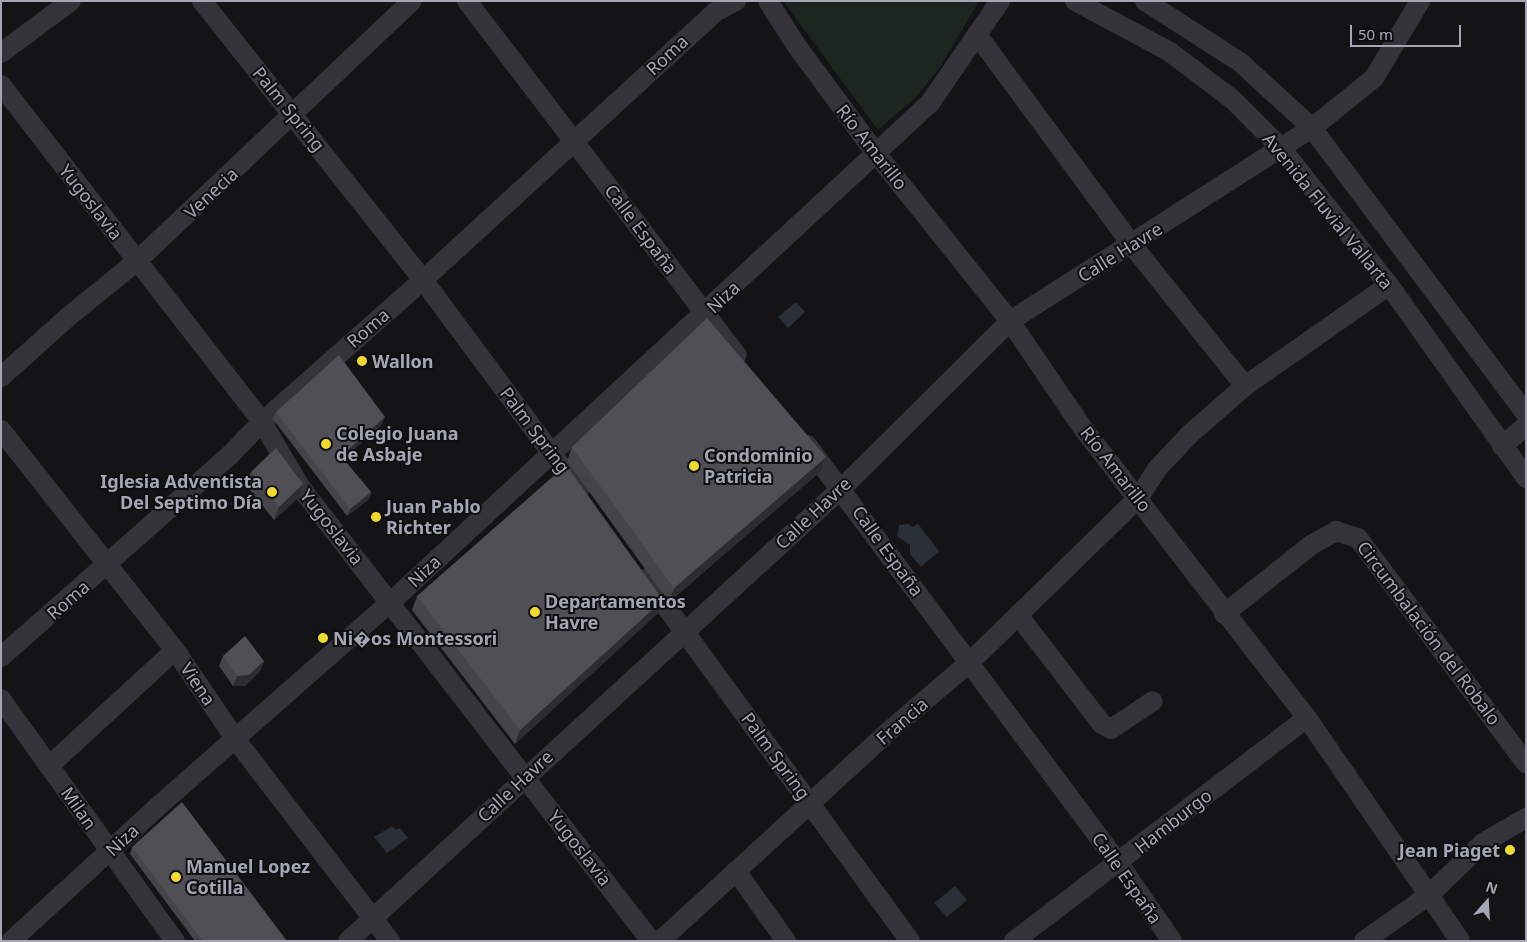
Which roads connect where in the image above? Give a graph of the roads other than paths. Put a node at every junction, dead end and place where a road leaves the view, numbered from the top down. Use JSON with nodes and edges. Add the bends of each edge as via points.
{"nodes":[{"id":1,"x":70,"y":1,"type":"edge"},
{"id":2,"x":202,"y":1,"type":"edge"},
{"id":3,"x":412,"y":1,"type":"edge"},
{"id":4,"x":467,"y":1,"type":"edge"},
{"id":5,"x":736,"y":1,"type":"edge"},
{"id":6,"x":768,"y":1,"type":"edge"},
{"id":7,"x":1000,"y":1,"type":"edge"},
{"id":8,"x":1075,"y":1,"type":"edge"},
{"id":9,"x":1145,"y":1,"type":"edge"},
{"id":10,"x":1420,"y":1,"type":"edge"},
{"id":11,"x":978,"y":36,"type":"junction"},
{"id":12,"x":1,"y":53,"type":"edge"},
{"id":13,"x":1,"y":86,"type":"edge"},
{"id":14,"x":294,"y":115,"type":"junction"},
{"id":15,"x":1312,"y":128,"type":"junction"},
{"id":16,"x":574,"y":141,"type":"junction"},
{"id":17,"x":1281,"y":148,"type":"junction"},
{"id":18,"x":875,"y":152,"type":"junction"},
{"id":19,"x":1132,"y":245,"type":"junction"},
{"id":20,"x":138,"y":262,"type":"junction"},
{"id":21,"x":423,"y":280,"type":"junction"},
{"id":22,"x":1389,"y":284,"type":"junction"},
{"id":23,"x":705,"y":313,"type":"junction"},
{"id":24,"x":1010,"y":320,"type":"junction"},
{"id":25,"x":752,"y":374,"type":"edge"},
{"id":26,"x":1,"y":377,"type":"edge"},
{"id":27,"x":1245,"y":386,"type":"junction"},
{"id":28,"x":1526,"y":414,"type":"edge"},
{"id":29,"x":262,"y":422,"type":"junction"},
{"id":30,"x":1526,"y":426,"type":"edge"},
{"id":31,"x":794,"y":427,"type":"edge"},
{"id":32,"x":1,"y":430,"type":"edge"},
{"id":33,"x":1502,"y":446,"type":"junction"},
{"id":34,"x":551,"y":452,"type":"junction"},
{"id":35,"x":1526,"y":478,"type":"edge"},
{"id":36,"x":842,"y":488,"type":"junction"},
{"id":37,"x":1139,"y":497,"type":"junction"},
{"id":38,"x":591,"y":506,"type":"edge"},
{"id":39,"x":632,"y":560,"type":"edge"},
{"id":40,"x":107,"y":566,"type":"junction"},
{"id":41,"x":391,"y":602,"type":"junction"},
{"id":42,"x":1224,"y":614,"type":"junction"},
{"id":43,"x":1018,"y":615,"type":"junction"},
{"id":44,"x":684,"y":630,"type":"junction"},
{"id":45,"x":175,"y":650,"type":"junction"},
{"id":46,"x":1,"y":657,"type":"edge"},
{"id":47,"x":969,"y":663,"type":"junction"},
{"id":48,"x":1,"y":699,"type":"edge"},
{"id":49,"x":1153,"y":701,"type":"dead end"},
{"id":50,"x":1307,"y":718,"type":"junction"},
{"id":51,"x":236,"y":740,"type":"junction"},
{"id":52,"x":1526,"y":763,"type":"edge"},
{"id":53,"x":49,"y":766,"type":"junction"},
{"id":54,"x":525,"y":776,"type":"junction"},
{"id":55,"x":811,"y":804,"type":"junction"},
{"id":56,"x":1526,"y":818,"type":"edge"},
{"id":57,"x":110,"y":852,"type":"junction"},
{"id":58,"x":1118,"y":864,"type":"junction"},
{"id":59,"x":736,"y":871,"type":"junction"},
{"id":60,"x":1429,"y":895,"type":"junction"},
{"id":61,"x":374,"y":919,"type":"junction"},
{"id":62,"x":11,"y":941,"type":"edge"},
{"id":63,"x":176,"y":941,"type":"edge"},
{"id":64,"x":348,"y":941,"type":"edge"},
{"id":65,"x":390,"y":941,"type":"edge"},
{"id":66,"x":651,"y":941,"type":"edge"},
{"id":67,"x":660,"y":941,"type":"edge"},
{"id":68,"x":786,"y":941,"type":"edge"},
{"id":69,"x":910,"y":941,"type":"edge"},
{"id":70,"x":1014,"y":941,"type":"edge"},
{"id":71,"x":1172,"y":941,"type":"edge"},
{"id":72,"x":1364,"y":941,"type":"edge"},
{"id":73,"x":1460,"y":941,"type":"edge"}],
"edges":[{"from":1,"to":12,"type":"street"},
{"from":2,"to":14,"type":"street","name":"Palm Spring"},
{"from":3,"to":14,"type":"street","name":"Venecia"},
{"from":4,"to":16,"type":"street","name":"Calle España"},
{"from":5,"to":16,"type":"street","name":"Roma","via":[[715,12]]},
{"from":6,"to":18,"type":"street","name":"Río Amarillo","via":[[796,46]]},
{"from":7,"to":11,"type":"street","name":"Niza"},
{"from":8,"to":17,"type":"street","name":"Avenida Fluvial Vallarta","via":[[1170,52],[1232,99]]},
{"from":9,"to":15,"type":"street","name":"Avenida Fluvial Vallarta","via":[[1240,62]]},
{"from":10,"to":15,"type":"street","name":"Calle Havre","via":[[1374,78]]},
{"from":11,"to":18,"type":"street","name":"Niza","via":[[930,103]]},
{"from":11,"to":19,"type":"street"},
{"from":13,"to":20,"type":"street","name":"Yugoslavia"},
{"from":14,"to":20,"type":"street","name":"Venecia"},
{"from":14,"to":21,"type":"street","name":"Palm Spring"},
{"from":15,"to":17,"type":"street","name":"Calle Havre"},
{"from":15,"to":28,"type":"street","name":"Avenida Fluvial Vallarta"},
{"from":16,"to":21,"type":"street","name":"Roma"},
{"from":16,"to":23,"type":"street","name":"Calle España"},
{"from":17,"to":19,"type":"street","name":"Calle Havre"},
{"from":17,"to":22,"type":"street","name":"Avenida Fluvial Vallarta"},
{"from":18,"to":23,"type":"street","name":"Niza"},
{"from":18,"to":24,"type":"street","name":"Río Amarillo"},
{"from":19,"to":24,"type":"street","name":"Calle Havre"},
{"from":19,"to":27,"type":"street"},
{"from":20,"to":26,"type":"street","name":"Venecia","via":[[68,317]]},
{"from":20,"to":29,"type":"street","name":"Yugoslavia"},
{"from":21,"to":29,"type":"street","name":"Roma"},
{"from":21,"to":34,"type":"street","name":"Palm Spring"},
{"from":22,"to":27,"type":"street","name":"Francia"},
{"from":22,"to":33,"type":"street","name":"Avenida Fluvial Vallarta"},
{"from":23,"to":25,"type":"street","name":"Calle España"},
{"from":23,"to":34,"type":"street","name":"Niza"},
{"from":24,"to":36,"type":"street","name":"Calle Havre"},
{"from":24,"to":37,"type":"street","name":"Río Amarillo","via":[[1082,427]]},
{"from":27,"to":37,"type":"street","name":"Francia","via":[[1190,434],[1157,469]]},
{"from":29,"to":40,"type":"street","name":"Roma"},
{"from":29,"to":41,"type":"street","name":"Yugoslavia","via":[[301,488]]},
{"from":30,"to":33,"type":"street"},
{"from":31,"to":36,"type":"street","name":"Calle España"},
{"from":32,"to":40,"type":"street","name":"Viena"},
{"from":33,"to":35,"type":"street","name":"Avenida Fluvial Vallarta"},
{"from":34,"to":38,"type":"street","name":"Palm Spring"},
{"from":34,"to":41,"type":"street","name":"Niza"},
{"from":36,"to":44,"type":"street","name":"Calle Havre"},
{"from":36,"to":47,"type":"street","name":"Calle España"},
{"from":37,"to":42,"type":"street","name":"Río Amarillo"},
{"from":37,"to":43,"type":"street","name":"Francia"},
{"from":39,"to":44,"type":"street","name":"Palm Spring"},
{"from":40,"to":45,"type":"street","name":"Viena"},
{"from":40,"to":46,"type":"street","name":"Roma"},
{"from":41,"to":51,"type":"street","name":"Niza"},
{"from":41,"to":54,"type":"street","name":"Yugoslavia"},
{"from":42,"to":50,"type":"street","name":"Río Amarillo"},
{"from":42,"to":52,"type":"street","name":"Circumbalación del Robalo","via":[[1311,545],[1336,531],[1358,538]]},
{"from":43,"to":47,"type":"street","name":"Francia"},
{"from":43,"to":49,"type":"street","via":[[1102,724],[1111,728]]},
{"from":44,"to":54,"type":"street","name":"Calle Havre"},
{"from":44,"to":55,"type":"street","name":"Palm Spring"},
{"from":45,"to":51,"type":"street","name":"Viena"},
{"from":45,"to":53,"type":"street"},
{"from":47,"to":55,"type":"street","name":"Francia","via":[[889,731]]},
{"from":47,"to":58,"type":"street","name":"Calle España"},
{"from":48,"to":53,"type":"street","name":"Milan"},
{"from":50,"to":58,"type":"street","name":"Hamburgo"},
{"from":50,"to":60,"type":"street","name":"Río Amarillo"},
{"from":51,"to":57,"type":"street","name":"Niza"},
{"from":51,"to":61,"type":"street","name":"Viena"},
{"from":53,"to":57,"type":"street","name":"Milan"},
{"from":54,"to":61,"type":"street","name":"Calle Havre"},
{"from":54,"to":66,"type":"street","name":"Yugoslavia"},
{"from":55,"to":59,"type":"street","name":"Francia"},
{"from":55,"to":69,"type":"street","name":"Palm Spring"},
{"from":56,"to":60,"type":"street","via":[[1483,842]]},
{"from":57,"to":62,"type":"street","name":"Niza"},
{"from":57,"to":63,"type":"street","name":"Milan"},
{"from":58,"to":70,"type":"street","name":"Hamburgo"},
{"from":58,"to":71,"type":"street","name":"Calle España"},
{"from":59,"to":67,"type":"street","name":"Francia"},
{"from":59,"to":68,"type":"street"},
{"from":60,"to":72,"type":"street"},
{"from":60,"to":73,"type":"street","name":"Río Amarillo"},
{"from":61,"to":64,"type":"street","name":"Calle Havre"},
{"from":61,"to":65,"type":"street","name":"Viena"}]}
